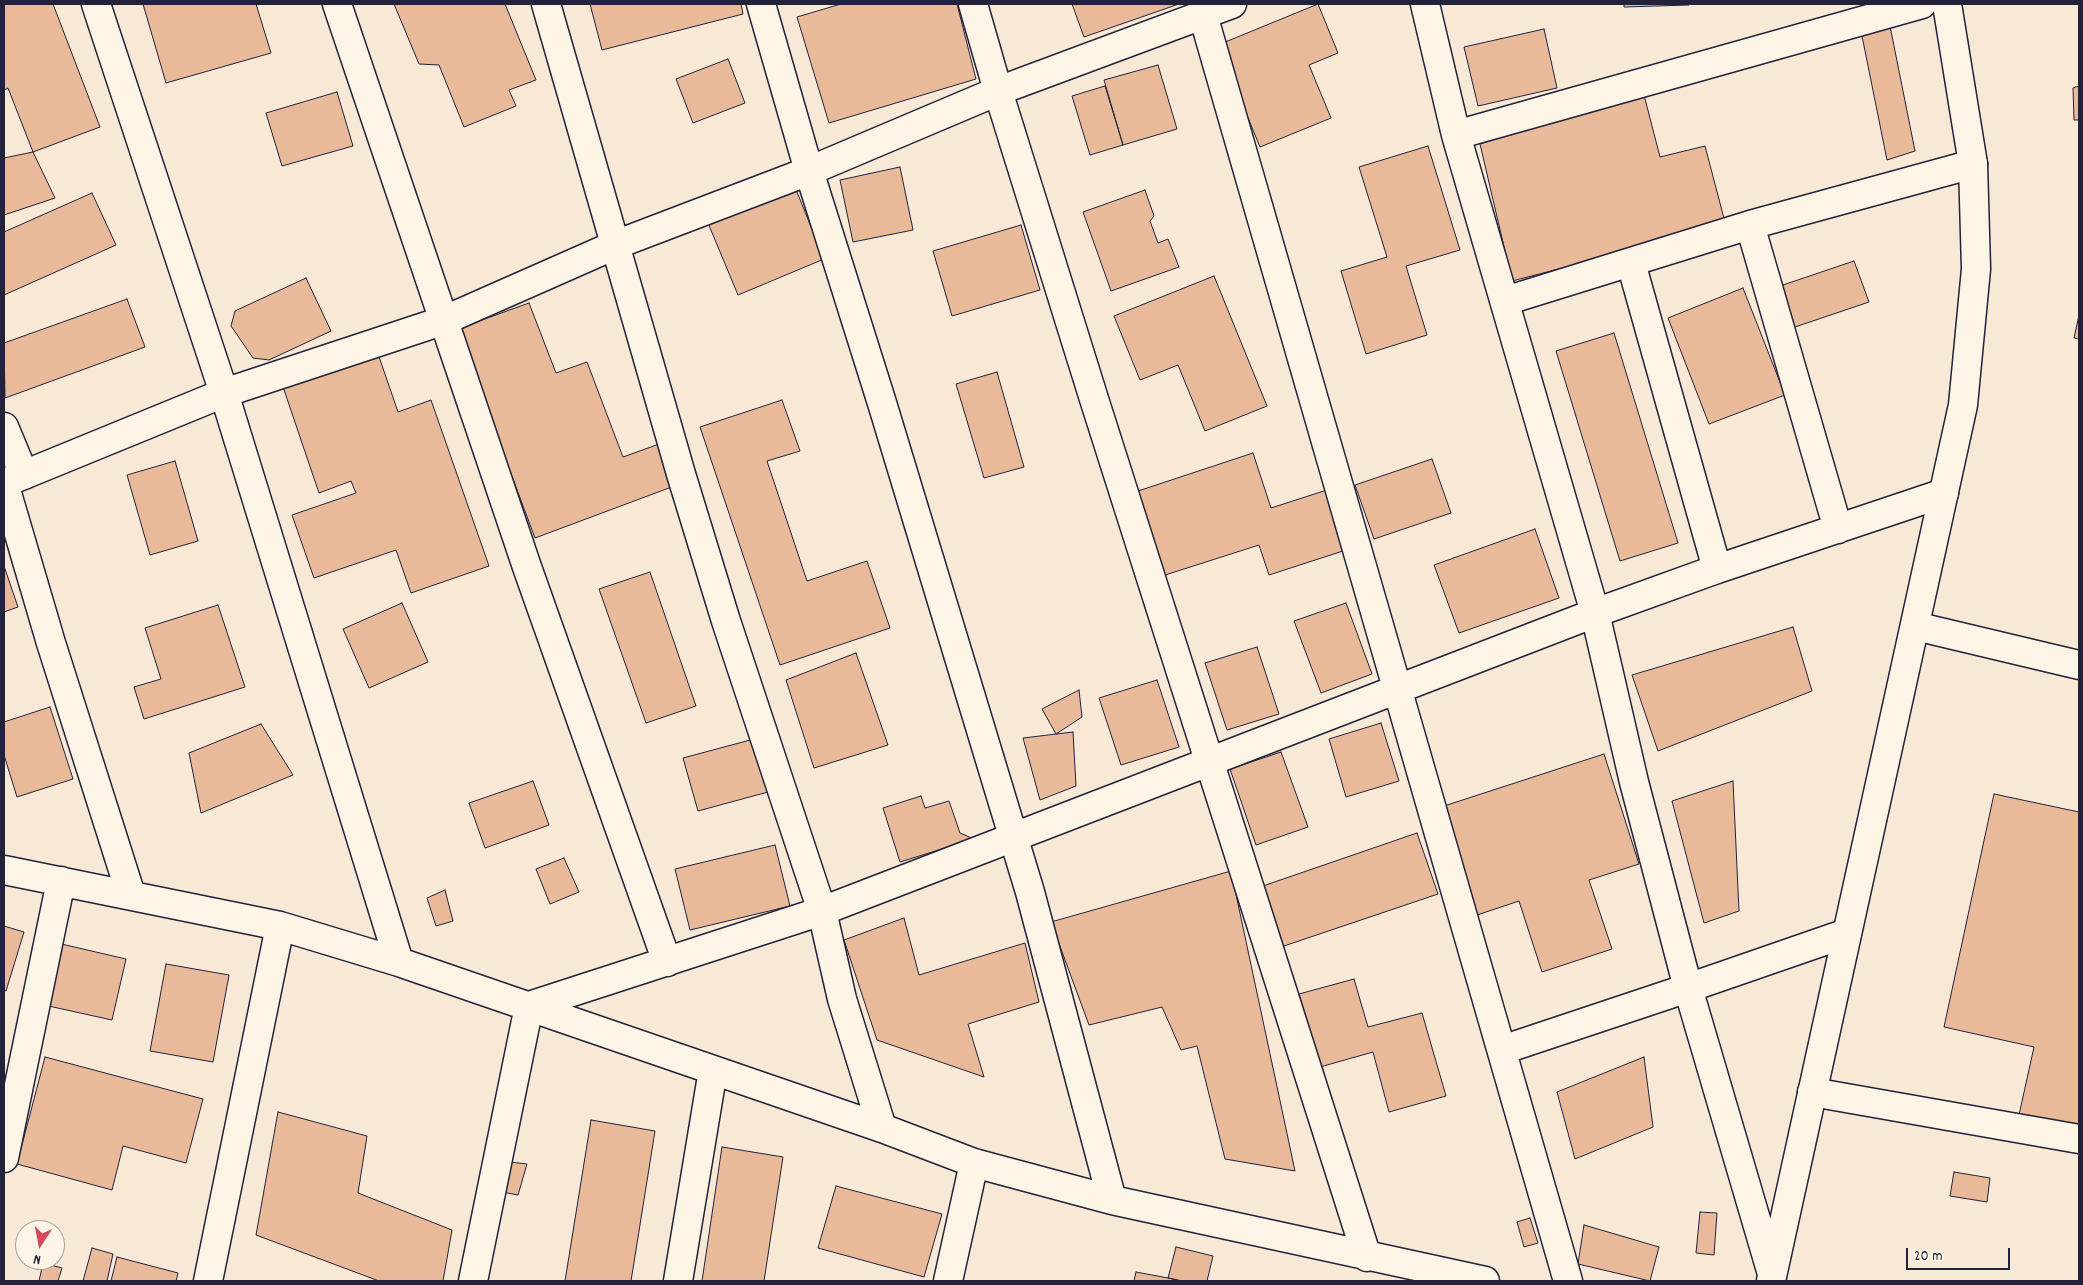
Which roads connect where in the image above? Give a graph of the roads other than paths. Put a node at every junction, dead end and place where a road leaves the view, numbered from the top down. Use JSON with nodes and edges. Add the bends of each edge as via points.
{"nodes":[{"id":1,"x":96,"y":4,"type":"edge"},
{"id":2,"x":337,"y":4,"type":"edge"},
{"id":3,"x":546,"y":4,"type":"edge"},
{"id":4,"x":762,"y":4,"type":"edge"},
{"id":5,"x":973,"y":4,"type":"edge"},
{"id":6,"x":1425,"y":4,"type":"edge"},
{"id":7,"x":1922,"y":4,"type":"edge"},
{"id":8,"x":1947,"y":4,"type":"edge"},
{"id":9,"x":1221,"y":7,"type":"edge"},
{"id":10,"x":998,"y":91,"type":"junction"},
{"id":11,"x":1456,"y":135,"type":"junction"},
{"id":12,"x":1973,"y":164,"type":"junction"},
{"id":13,"x":810,"y":172,"type":"junction"},
{"id":14,"x":1750,"y":225,"type":"junction"},
{"id":15,"x":615,"y":245,"type":"junction"},
{"id":16,"x":1630,"y":263,"type":"junction"},
{"id":17,"x":1505,"y":302,"type":"junction"},
{"id":18,"x":445,"y":320,"type":"junction"},
{"id":19,"x":224,"y":393,"type":"junction"},
{"id":20,"x":4,"y":427,"type":"edge"},
{"id":21,"x":10,"y":480,"type":"edge"},
{"id":22,"x":1944,"y":494,"type":"junction"},
{"id":23,"x":1838,"y":529,"type":"junction"},
{"id":24,"x":1717,"y":568,"type":"junction"},
{"id":25,"x":1595,"y":613,"type":"junction"},
{"id":26,"x":1915,"y":626,"type":"junction"},
{"id":27,"x":2079,"y":665,"type":"edge"},
{"id":28,"x":1397,"y":689,"type":"junction"},
{"id":29,"x":1210,"y":760,"type":"junction"},
{"id":30,"x":1014,"y":838,"type":"junction"},
{"id":31,"x":4,"y":870,"type":"edge"},
{"id":32,"x":61,"y":881,"type":"junction"},
{"id":33,"x":131,"y":896,"type":"junction"},
{"id":34,"x":822,"y":911,"type":"junction"},
{"id":35,"x":280,"y":926,"type":"junction"},
{"id":36,"x":1846,"y":933,"type":"junction"},
{"id":37,"x":399,"y":962,"type":"junction"},
{"id":38,"x":666,"y":962,"type":"junction"},
{"id":39,"x":1688,"y":988,"type":"junction"},
{"id":40,"x":529,"y":1006,"type":"junction"},
{"id":41,"x":1502,"y":1050,"type":"junction"},
{"id":42,"x":713,"y":1070,"type":"junction"},
{"id":43,"x":1812,"y":1092,"type":"junction"},
{"id":44,"x":882,"y":1128,"type":"junction"},
{"id":45,"x":2079,"y":1139,"type":"edge"},
{"id":46,"x":4,"y":1158,"type":"edge"},
{"id":47,"x":974,"y":1163,"type":"junction"},
{"id":48,"x":1112,"y":1200,"type":"junction"},
{"id":49,"x":1367,"y":1257,"type":"junction"},
{"id":50,"x":1771,"y":1278,"type":"edge"},
{"id":51,"x":208,"y":1281,"type":"edge"},
{"id":52,"x":473,"y":1281,"type":"edge"},
{"id":53,"x":678,"y":1281,"type":"edge"},
{"id":54,"x":948,"y":1281,"type":"edge"},
{"id":55,"x":1485,"y":1281,"type":"edge"},
{"id":56,"x":1568,"y":1281,"type":"edge"}],
"edges":[{"from":1,"to":19,"type":"street"},
{"from":2,"to":18,"type":"street"},
{"from":3,"to":15,"type":"street"},
{"from":4,"to":13,"type":"street"},
{"from":5,"to":10,"type":"street"},
{"from":6,"to":11,"type":"street"},
{"from":7,"to":11,"type":"street"},
{"from":8,"to":12,"type":"street"},
{"from":9,"to":10,"type":"street"},
{"from":9,"to":28,"type":"street"},
{"from":10,"to":13,"type":"street"},
{"from":10,"to":29,"type":"street"},
{"from":11,"to":17,"type":"street"},
{"from":12,"to":14,"type":"street"},
{"from":12,"to":22,"type":"street","via":[[1976,269],[1963,405]]},
{"from":13,"to":15,"type":"street"},
{"from":13,"to":30,"type":"street"},
{"from":14,"to":16,"type":"street"},
{"from":14,"to":23,"type":"street"},
{"from":15,"to":18,"type":"street"},
{"from":15,"to":34,"type":"street","via":[[692,510]]},
{"from":16,"to":17,"type":"street"},
{"from":16,"to":24,"type":"street"},
{"from":17,"to":25,"type":"street"},
{"from":18,"to":19,"type":"street"},
{"from":18,"to":38,"type":"street","via":[[527,567]]},
{"from":19,"to":21,"type":"street"},
{"from":19,"to":37,"type":"street"},
{"from":20,"to":21,"type":"street"},
{"from":21,"to":33,"type":"street","via":[[51,643]]},
{"from":22,"to":23,"type":"street"},
{"from":22,"to":26,"type":"street"},
{"from":23,"to":24,"type":"street"},
{"from":24,"to":25,"type":"street"},
{"from":25,"to":28,"type":"street"},
{"from":25,"to":39,"type":"street","via":[[1634,782]]},
{"from":26,"to":27,"type":"street"},
{"from":26,"to":36,"type":"street"},
{"from":28,"to":29,"type":"street"},
{"from":28,"to":41,"type":"street"},
{"from":29,"to":30,"type":"street"},
{"from":29,"to":49,"type":"street"},
{"from":30,"to":34,"type":"street"},
{"from":30,"to":48,"type":"street"},
{"from":31,"to":32,"type":"street"},
{"from":32,"to":33,"type":"street"},
{"from":32,"to":46,"type":"street"},
{"from":33,"to":35,"type":"street"},
{"from":34,"to":38,"type":"street"},
{"from":34,"to":44,"type":"street","via":[[842,999]]},
{"from":35,"to":37,"type":"street"},
{"from":35,"to":51,"type":"street"},
{"from":36,"to":39,"type":"street"},
{"from":36,"to":43,"type":"street"},
{"from":37,"to":40,"type":"street"},
{"from":38,"to":40,"type":"street"},
{"from":39,"to":41,"type":"street"},
{"from":39,"to":50,"type":"street"},
{"from":40,"to":42,"type":"street"},
{"from":40,"to":52,"type":"street"},
{"from":41,"to":56,"type":"street"},
{"from":42,"to":44,"type":"street"},
{"from":42,"to":53,"type":"street"},
{"from":43,"to":45,"type":"street"},
{"from":43,"to":50,"type":"street"},
{"from":44,"to":47,"type":"street"},
{"from":47,"to":48,"type":"street"},
{"from":47,"to":54,"type":"street"},
{"from":48,"to":49,"type":"street"},
{"from":49,"to":55,"type":"street"}]}
